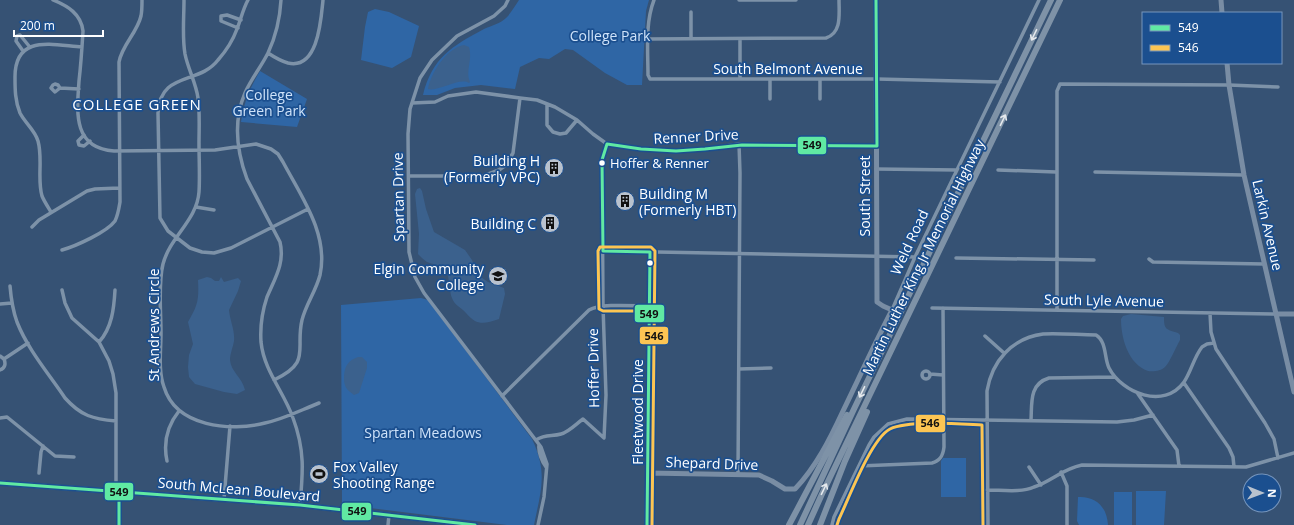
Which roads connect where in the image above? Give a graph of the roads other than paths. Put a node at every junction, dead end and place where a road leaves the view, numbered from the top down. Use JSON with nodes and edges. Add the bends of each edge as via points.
{"nodes":[{"id":1,"x":53,"y":0,"type":"edge"},
{"id":2,"x":142,"y":0,"type":"edge"},
{"id":3,"x":184,"y":0,"type":"edge"},
{"id":4,"x":248,"y":0,"type":"edge"},
{"id":5,"x":281,"y":0,"type":"edge"},
{"id":6,"x":323,"y":0,"type":"edge"},
{"id":7,"x":508,"y":0,"type":"edge"},
{"id":8,"x":654,"y":0,"type":"edge"},
{"id":9,"x":740,"y":0,"type":"edge"},
{"id":10,"x":796,"y":0,"type":"edge"},
{"id":11,"x":839,"y":0,"type":"edge"},
{"id":12,"x":876,"y":0,"type":"edge"},
{"id":13,"x":1039,"y":0,"type":"edge"},
{"id":14,"x":1051,"y":0,"type":"edge"},
{"id":15,"x":1060,"y":0,"type":"edge"},
{"id":16,"x":1221,"y":0,"type":"edge"},
{"id":17,"x":691,"y":12,"type":"dead end"},
{"id":18,"x":1222,"y":12,"type":"edge"},
{"id":19,"x":241,"y":20,"type":"junction"},
{"id":20,"x":238,"y":28,"type":"junction"},
{"id":21,"x":691,"y":38,"type":"junction"},
{"id":22,"x":740,"y":38,"type":"junction"},
{"id":23,"x":648,"y":39,"type":"junction"},
{"id":24,"x":30,"y":46,"type":"junction"},
{"id":25,"x":82,"y":47,"type":"junction"},
{"id":26,"x":23,"y":50,"type":"junction"},
{"id":27,"x":268,"y":54,"type":"junction"},
{"id":28,"x":1227,"y":64,"type":"edge"},
{"id":29,"x":192,"y":76,"type":"junction"},
{"id":30,"x":740,"y":78,"type":"junction"},
{"id":31,"x":820,"y":78,"type":"junction"},
{"id":32,"x":877,"y":78,"type":"junction"},
{"id":33,"x":770,"y":79,"type":"junction"},
{"id":34,"x":1000,"y":82,"type":"junction"},
{"id":35,"x":1229,"y":85,"type":"junction"},
{"id":36,"x":1278,"y":87,"type":"dead end"},
{"id":37,"x":60,"y":88,"type":"dead end"},
{"id":38,"x":79,"y":89,"type":"junction"},
{"id":39,"x":520,"y":98,"type":"junction"},
{"id":40,"x":770,"y":99,"type":"dead end"},
{"id":41,"x":820,"y":99,"type":"dead end"},
{"id":42,"x":412,"y":103,"type":"junction"},
{"id":43,"x":547,"y":104,"type":"junction"},
{"id":44,"x":577,"y":120,"type":"junction"},
{"id":45,"x":84,"y":135,"type":"junction"},
{"id":46,"x":90,"y":141,"type":"junction"},
{"id":47,"x":607,"y":144,"type":"junction"},
{"id":48,"x":739,"y":144,"type":"junction"},
{"id":49,"x":238,"y":146,"type":"junction"},
{"id":50,"x":876,"y":146,"type":"junction"},
{"id":51,"x":159,"y":150,"type":"junction"},
{"id":52,"x":199,"y":150,"type":"junction"},
{"id":53,"x":120,"y":151,"type":"junction"},
{"id":54,"x":876,"y":169,"type":"junction"},
{"id":55,"x":957,"y":170,"type":"junction"},
{"id":56,"x":998,"y":170,"type":"dead end"},
{"id":57,"x":1056,"y":172,"type":"junction"},
{"id":58,"x":1094,"y":172,"type":"dead end"},
{"id":59,"x":1244,"y":175,"type":"junction"},
{"id":60,"x":409,"y":176,"type":"junction"},
{"id":61,"x":119,"y":188,"type":"junction"},
{"id":62,"x":196,"y":207,"type":"junction"},
{"id":63,"x":308,"y":209,"type":"junction"},
{"id":64,"x":214,"y":210,"type":"dead end"},
{"id":65,"x":51,"y":212,"type":"junction"},
{"id":66,"x":32,"y":227,"type":"dead end"},
{"id":67,"x":272,"y":228,"type":"junction"},
{"id":68,"x":176,"y":238,"type":"junction"},
{"id":69,"x":62,"y":250,"type":"dead end"},
{"id":70,"x":603,"y":251,"type":"junction"},
{"id":71,"x":650,"y":252,"type":"junction"},
{"id":72,"x":740,"y":254,"type":"junction"},
{"id":73,"x":877,"y":256,"type":"junction"},
{"id":74,"x":915,"y":257,"type":"junction"},
{"id":75,"x":956,"y":258,"type":"dead end"},
{"id":76,"x":1057,"y":260,"type":"junction"},
{"id":77,"x":1094,"y":260,"type":"dead end"},
{"id":78,"x":1149,"y":260,"type":"dead end"},
{"id":79,"x":1264,"y":264,"type":"junction"},
{"id":80,"x":10,"y":286,"type":"dead end"},
{"id":81,"x":62,"y":290,"type":"dead end"},
{"id":82,"x":115,"y":290,"type":"dead end"},
{"id":83,"x":12,"y":303,"type":"junction"},
{"id":84,"x":0,"y":304,"type":"edge"},
{"id":85,"x":603,"y":306,"type":"junction"},
{"id":86,"x":649,"y":306,"type":"junction"},
{"id":87,"x":932,"y":308,"type":"dead end"},
{"id":88,"x":943,"y":308,"type":"junction"},
{"id":89,"x":892,"y":310,"type":"junction"},
{"id":90,"x":1057,"y":310,"type":"junction"},
{"id":91,"x":1210,"y":313,"type":"junction"},
{"id":92,"x":1276,"y":314,"type":"junction"},
{"id":93,"x":1294,"y":314,"type":"edge"},
{"id":94,"x":985,"y":336,"type":"dead end"},
{"id":95,"x":99,"y":342,"type":"junction"},
{"id":96,"x":28,"y":343,"type":"junction"},
{"id":97,"x":1214,"y":343,"type":"junction"},
{"id":98,"x":1004,"y":353,"type":"junction"},
{"id":99,"x":0,"y":356,"type":"edge"},
{"id":100,"x":4,"y":359,"type":"junction"},
{"id":101,"x":887,"y":361,"type":"junction"},
{"id":102,"x":772,"y":368,"type":"dead end"},
{"id":103,"x":739,"y":369,"type":"junction"},
{"id":104,"x":0,"y":370,"type":"edge"},
{"id":105,"x":930,"y":374,"type":"dead end"},
{"id":106,"x":943,"y":375,"type":"junction"},
{"id":107,"x":1115,"y":377,"type":"junction"},
{"id":108,"x":274,"y":380,"type":"junction"},
{"id":109,"x":1184,"y":383,"type":"junction"},
{"id":110,"x":1294,"y":392,"type":"edge"},
{"id":111,"x":1138,"y":394,"type":"junction"},
{"id":112,"x":502,"y":396,"type":"junction"},
{"id":113,"x":319,"y":403,"type":"dead end"},
{"id":114,"x":854,"y":409,"type":"junction"},
{"id":115,"x":179,"y":411,"type":"junction"},
{"id":116,"x":292,"y":414,"type":"junction"},
{"id":117,"x":1153,"y":415,"type":"junction"},
{"id":118,"x":0,"y":418,"type":"edge"},
{"id":119,"x":943,"y":419,"type":"junction"},
{"id":120,"x":987,"y":420,"type":"junction"},
{"id":121,"x":1031,"y":420,"type":"junction"},
{"id":122,"x":116,"y":421,"type":"junction"},
{"id":123,"x":230,"y":426,"type":"junction"},
{"id":124,"x":536,"y":440,"type":"junction"},
{"id":125,"x":43,"y":446,"type":"junction"},
{"id":126,"x":1294,"y":453,"type":"edge"},
{"id":127,"x":74,"y":457,"type":"dead end"},
{"id":128,"x":1278,"y":458,"type":"junction"},
{"id":129,"x":167,"y":461,"type":"dead end"},
{"id":130,"x":859,"y":466,"type":"junction"},
{"id":131,"x":1179,"y":466,"type":"junction"},
{"id":132,"x":1029,"y":467,"type":"dead end"},
{"id":133,"x":1234,"y":467,"type":"junction"},
{"id":134,"x":1061,"y":472,"type":"junction"},
{"id":135,"x":39,"y":473,"type":"dead end"},
{"id":136,"x":648,"y":473,"type":"junction"},
{"id":137,"x":738,"y":474,"type":"junction"},
{"id":138,"x":0,"y":483,"type":"edge"},
{"id":139,"x":1041,"y":484,"type":"junction"},
{"id":140,"x":795,"y":489,"type":"joint"},
{"id":141,"x":987,"y":490,"type":"junction"},
{"id":142,"x":116,"y":491,"type":"junction"},
{"id":143,"x":224,"y":499,"type":"junction"},
{"id":144,"x":300,"y":505,"type":"junction"},
{"id":145,"x":389,"y":515,"type":"junction"},
{"id":146,"x":388,"y":525,"type":"edge"},
{"id":147,"x":476,"y":525,"type":"edge"},
{"id":148,"x":538,"y":525,"type":"edge"},
{"id":149,"x":647,"y":525,"type":"edge"},
{"id":150,"x":789,"y":525,"type":"edge"},
{"id":151,"x":800,"y":525,"type":"edge"},
{"id":152,"x":808,"y":525,"type":"edge"},
{"id":153,"x":820,"y":525,"type":"edge"},
{"id":154,"x":832,"y":525,"type":"edge"},
{"id":155,"x":988,"y":525,"type":"edge"},
{"id":156,"x":1067,"y":525,"type":"edge"}],
"edges":[{"from":1,"to":25,"type":"street","via":[[71,9],[82,22]]},
{"from":2,"to":53,"type":"street","via":[[141,17],[120,59]]},
{"from":3,"to":29,"type":"street","name":"St Andrews Circle","via":[[185,49]]},
{"from":4,"to":19,"type":"street"},
{"from":5,"to":27,"type":"street","via":[[278,26]]},
{"from":6,"to":27,"type":"street","via":[[314,45],[306,59],[288,63]]},
{"from":7,"to":42,"type":"street","name":"Spartan Drive","via":[[494,16],[458,36],[432,60],[420,78]]},
{"from":8,"to":23,"type":"street"},
{"from":9,"to":10,"type":"street"},
{"from":11,"to":22,"type":"street","via":[[839,24],[830,37]]},
{"from":12,"to":32,"type":"main road","name":"South Street"},
{"from":13,"to":34,"type":"street","name":"Weld Road"},
{"from":14,"to":114,"type":"highway","name":"Martin Luther King Jr Memorial Highway","one_way":true},
{"from":101,"to":15,"type":"highway","name":"Martin Luther King Jr Memorial Highway","one_way":true},
{"from":16,"to":18,"type":"main road"},
{"from":17,"to":21,"type":"street"},
{"from":19,"to":20,"type":"street"},
{"from":19,"to":20,"type":"street","via":[[224,14],[221,18],[223,22]]},
{"from":20,"to":29,"type":"street","via":[[218,60],[211,67]]},
{"from":21,"to":22,"type":"street"},
{"from":21,"to":23,"type":"street"},
{"from":22,"to":30,"type":"street"},
{"from":23,"to":30,"type":"street","name":"South Belmont Avenue","via":[[649,78]]},
{"from":24,"to":25,"type":"street","via":[[42,44]]},
{"from":24,"to":26,"type":"street"},
{"from":24,"to":26,"type":"street","via":[[23,36],[17,36],[16,41]]},
{"from":25,"to":38,"type":"street"},
{"from":26,"to":65,"type":"street","via":[[15,68],[16,99],[22,116],[38,140],[42,194]]},
{"from":27,"to":49,"type":"street","via":[[249,84],[243,100],[238,122]]},
{"from":28,"to":35,"type":"main road","name":"Larkin Avenue"},
{"from":29,"to":51,"type":"street","via":[[169,87],[161,98],[158,113]]},
{"from":29,"to":52,"type":"street","name":"St Andrews Circle","via":[[199,108]]},
{"from":30,"to":33,"type":"street","name":"South Belmont Avenue"},
{"from":31,"to":32,"type":"street","name":"South Belmont Avenue"},
{"from":31,"to":33,"type":"street","name":"South Belmont Avenue"},
{"from":31,"to":41,"type":"street"},
{"from":32,"to":34,"type":"street","name":"South Belmont Avenue"},
{"from":32,"to":50,"type":"main road","name":"South Street"},
{"from":33,"to":40,"type":"street"},
{"from":34,"to":55,"type":"street","name":"Weld Road"},
{"from":35,"to":36,"type":"street"},
{"from":35,"to":57,"type":"street","via":[[1060,84],[1057,90]]},
{"from":35,"to":59,"type":"main road","name":"Larkin Avenue"},
{"from":37,"to":38,"type":"street"},
{"from":38,"to":45,"type":"street","via":[[77,117]]},
{"from":39,"to":42,"type":"street","name":"Renner Drive","via":[[476,92],[448,96],[435,102]]},
{"from":39,"to":43,"type":"street","name":"Renner Drive"},
{"from":39,"to":60,"type":"street","via":[[513,153],[506,165],[499,170],[482,176]]},
{"from":42,"to":60,"type":"street","name":"Spartan Drive","via":[[408,134]]},
{"from":43,"to":44,"type":"street","name":"Renner Drive"},
{"from":43,"to":44,"type":"street","via":[[548,125],[553,132],[566,133]]},
{"from":44,"to":47,"type":"street","name":"Renner Drive"},
{"from":45,"to":46,"type":"street"},
{"from":45,"to":46,"type":"street","via":[[78,141],[79,145],[84,146]]},
{"from":46,"to":53,"type":"street","via":[[100,148]]},
{"from":47,"to":48,"type":"street","name":"Renner Drive","via":[[671,151]]},
{"from":47,"to":70,"type":"street","name":"Hoffer Drive","via":[[602,160]]},
{"from":48,"to":50,"type":"street","name":"Renner Drive"},
{"from":48,"to":72,"type":"street"},
{"from":49,"to":52,"type":"street"},
{"from":49,"to":63,"type":"street","via":[[262,145],[278,154]]},
{"from":49,"to":67,"type":"street","via":[[247,179]]},
{"from":50,"to":54,"type":"main road","name":"South Street"},
{"from":51,"to":52,"type":"street"},
{"from":51,"to":53,"type":"street"},
{"from":51,"to":68,"type":"street","via":[[160,218],[168,232]]},
{"from":52,"to":62,"type":"street","name":"St Andrews Circle","via":[[199,190]]},
{"from":53,"to":61,"type":"street"},
{"from":54,"to":55,"type":"street"},
{"from":54,"to":73,"type":"main road","name":"South Street"},
{"from":55,"to":74,"type":"street","name":"Weld Road"},
{"from":56,"to":57,"type":"street"},
{"from":57,"to":76,"type":"street"},
{"from":58,"to":59,"type":"street"},
{"from":59,"to":79,"type":"main road","name":"Larkin Avenue"},
{"from":60,"to":112,"type":"street","name":"Spartan Drive","via":[[409,252],[415,277],[424,293]]},
{"from":61,"to":65,"type":"street","via":[[87,191]]},
{"from":61,"to":69,"type":"street","via":[[119,208],[109,227],[80,244]]},
{"from":62,"to":64,"type":"street"},
{"from":62,"to":68,"type":"street","name":"St Andrews Circle"},
{"from":63,"to":67,"type":"street"},
{"from":63,"to":108,"type":"street","via":[[320,244],[320,275],[302,320],[301,352],[298,360],[291,369]]},
{"from":65,"to":66,"type":"street"},
{"from":67,"to":68,"type":"street","via":[[226,251],[214,253],[196,250]]},
{"from":67,"to":108,"type":"street","via":[[280,242],[282,261],[264,308],[261,330],[266,365]]},
{"from":68,"to":115,"type":"street","name":"St Andrews Circle","via":[[169,248],[161,274],[161,365],[163,387]]},
{"from":70,"to":71,"type":"street"},
{"from":70,"to":85,"type":"street","name":"Hoffer Drive"},
{"from":71,"to":72,"type":"street"},
{"from":71,"to":86,"type":"street","name":"Fleetwood Drive"},
{"from":72,"to":73,"type":"street"},
{"from":72,"to":103,"type":"street"},
{"from":73,"to":74,"type":"street"},
{"from":73,"to":89,"type":"main road","name":"South Street","via":[[877,302]]},
{"from":74,"to":89,"type":"street","name":"Weld Road"},
{"from":75,"to":76,"type":"street"},
{"from":76,"to":77,"type":"street"},
{"from":76,"to":90,"type":"street"},
{"from":78,"to":79,"type":"street"},
{"from":79,"to":92,"type":"main road","name":"Larkin Avenue"},
{"from":80,"to":83,"type":"street"},
{"from":81,"to":95,"type":"street","via":[[72,318]]},
{"from":82,"to":95,"type":"street","via":[[114,308],[107,331]]},
{"from":83,"to":84,"type":"street"},
{"from":83,"to":96,"type":"street","via":[[17,322]]},
{"from":85,"to":86,"type":"street"},
{"from":85,"to":112,"type":"street","via":[[589,310]]},
{"from":85,"to":124,"type":"street","name":"Hoffer Drive","via":[[606,395],[604,438],[583,419],[562,434],[545,435]]},
{"from":86,"to":136,"type":"street","name":"Fleetwood Drive"},
{"from":87,"to":88,"type":"street","name":"South Lyle Avenue"},
{"from":88,"to":90,"type":"street","name":"South Lyle Avenue"},
{"from":88,"to":106,"type":"street"},
{"from":89,"to":140,"type":"main road","name":"Weld Road","via":[[836,425],[804,480]]},
{"from":90,"to":91,"type":"street","name":"South Lyle Avenue"},
{"from":91,"to":92,"type":"street","name":"South Lyle Avenue"},
{"from":91,"to":97,"type":"street"},
{"from":92,"to":93,"type":"main road"},
{"from":92,"to":110,"type":"main road","name":"Larkin Avenue"},
{"from":94,"to":98,"type":"street"},
{"from":95,"to":122,"type":"street","via":[[114,374]]},
{"from":96,"to":100,"type":"street"},
{"from":96,"to":122,"type":"street","via":[[73,407],[91,418]]},
{"from":97,"to":109,"type":"street","via":[[1204,345],[1200,349]]},
{"from":97,"to":128,"type":"street","via":[[1219,356],[1270,431]]},
{"from":98,"to":107,"type":"street","via":[[1020,341],[1043,334],[1096,335],[1102,340],[1109,368]]},
{"from":98,"to":120,"type":"street","via":[[989,378],[986,396]]},
{"from":99,"to":100,"type":"street"},
{"from":100,"to":104,"type":"street","via":[[5,366]]},
{"from":152,"to":101,"type":"highway","name":"Martin Luther King Jr Memorial Highway","one_way":true},
{"from":101,"to":153,"type":"highway"},
{"from":102,"to":103,"type":"street"},
{"from":103,"to":137,"type":"street"},
{"from":105,"to":106,"type":"street"},
{"from":106,"to":119,"type":"street"},
{"from":107,"to":111,"type":"street"},
{"from":107,"to":121,"type":"street","via":[[1049,378],[1043,381],[1036,386],[1032,395]]},
{"from":108,"to":116,"type":"street"},
{"from":109,"to":111,"type":"street","via":[[1163,395]]},
{"from":109,"to":133,"type":"street","via":[[1229,448]]},
{"from":111,"to":117,"type":"street"},
{"from":112,"to":124,"type":"street","name":"Spartan Drive"},
{"from":113,"to":116,"type":"street","name":"St Andrews Circle"},
{"from":114,"to":150,"type":"highway","via":[[846,417]]},
{"from":114,"to":151,"type":"highway","name":"Martin Luther King Jr Memorial Highway"},
{"from":115,"to":123,"type":"street","name":"St Andrews Circle","via":[[201,421]]},
{"from":115,"to":129,"type":"street","via":[[166,435]]},
{"from":116,"to":123,"type":"street","name":"St Andrews Circle","via":[[262,424]]},
{"from":116,"to":144,"type":"street","via":[[302,456]]},
{"from":117,"to":121,"type":"street","via":[[1117,422]]},
{"from":117,"to":131,"type":"street","via":[[1177,450]]},
{"from":118,"to":125,"type":"street","via":[[7,417]]},
{"from":119,"to":120,"type":"street"},
{"from":119,"to":130,"type":"street","via":[[907,419],[890,423],[871,441]]},
{"from":119,"to":130,"type":"street","via":[[944,447],[940,459],[932,463]]},
{"from":120,"to":121,"type":"street"},
{"from":120,"to":141,"type":"street"},
{"from":122,"to":142,"type":"street"},
{"from":123,"to":143,"type":"street"},
{"from":124,"to":148,"type":"street","name":"Spartan Drive","via":[[542,447],[547,464]]},
{"from":125,"to":127,"type":"street","via":[[56,456]]},
{"from":125,"to":135,"type":"street"},
{"from":126,"to":128,"type":"street"},
{"from":128,"to":133,"type":"street","via":[[1250,466]]},
{"from":130,"to":154,"type":"street"},
{"from":131,"to":133,"type":"street"},
{"from":131,"to":134,"type":"street","via":[[1082,465]]},
{"from":132,"to":139,"type":"street"},
{"from":134,"to":139,"type":"street"},
{"from":134,"to":156,"type":"street","via":[[1067,486]]},
{"from":136,"to":137,"type":"main road","name":"Shepard Drive"},
{"from":136,"to":149,"type":"main road","name":"Fleetwood Drive"},
{"from":137,"to":140,"type":"main road","name":"Shepard Drive","via":[[759,475],[785,489]]},
{"from":138,"to":142,"type":"main road","name":"South McLean Boulevard"},
{"from":139,"to":141,"type":"street","via":[[1026,489]]},
{"from":141,"to":155,"type":"street"},
{"from":142,"to":143,"type":"main road","name":"South McLean Boulevard"},
{"from":143,"to":144,"type":"main road","name":"South McLean Boulevard"},
{"from":144,"to":145,"type":"main road","name":"South McLean Boulevard"},
{"from":145,"to":146,"type":"street"},
{"from":145,"to":147,"type":"main road","name":"South McLean Boulevard"}]}
